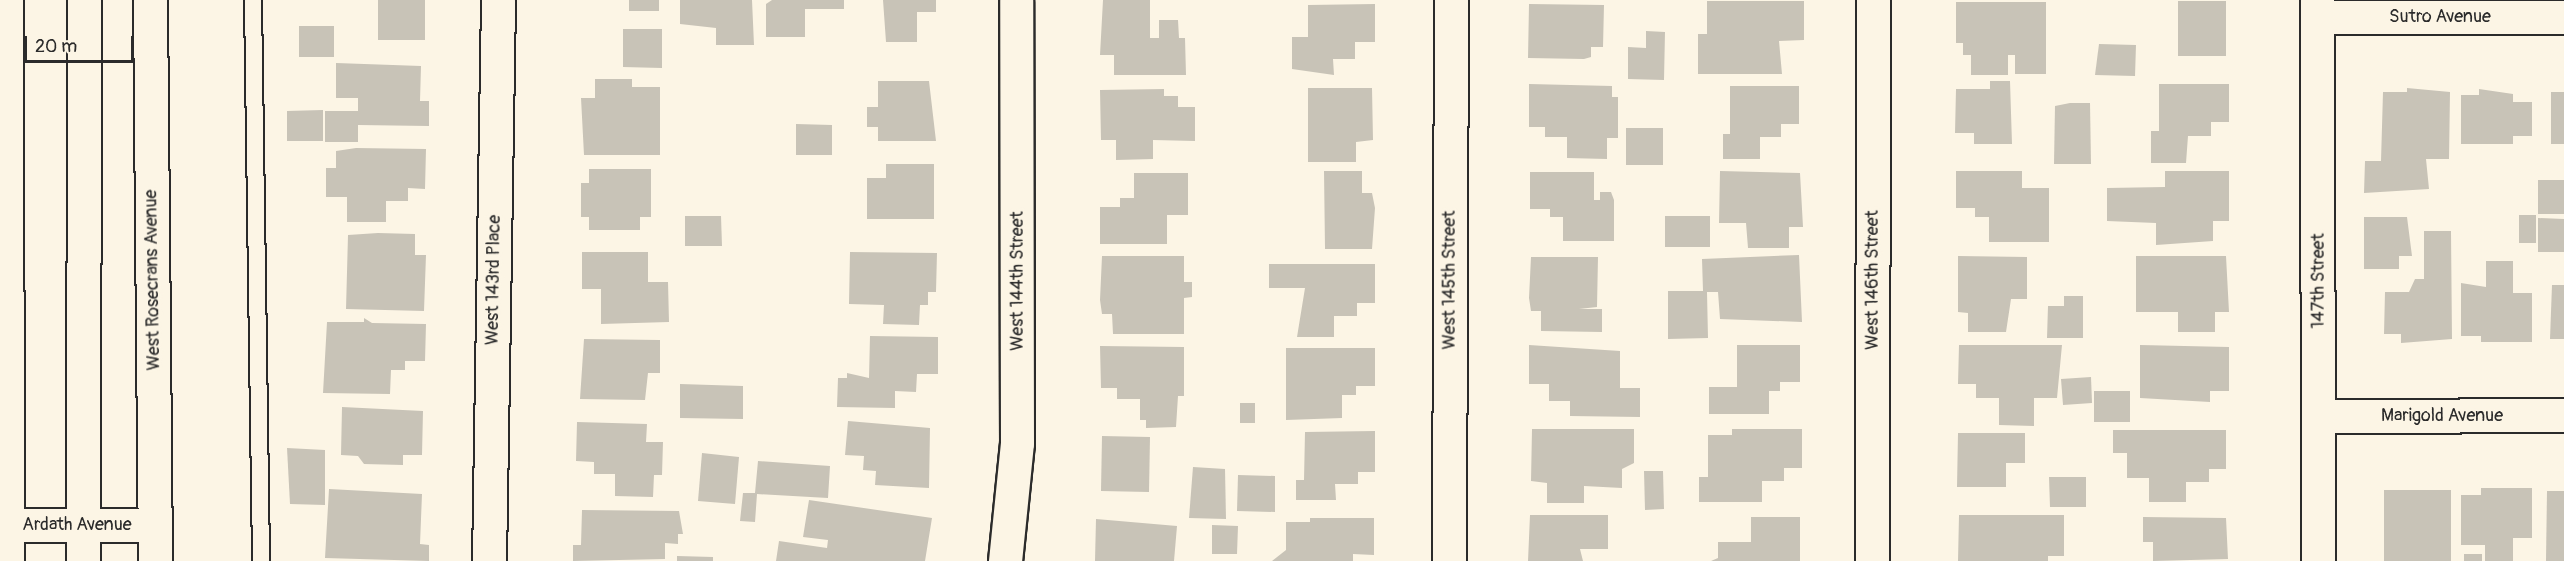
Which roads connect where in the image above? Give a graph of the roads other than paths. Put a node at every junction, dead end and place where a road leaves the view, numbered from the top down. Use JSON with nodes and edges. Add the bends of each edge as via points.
{"nodes":[{"id":1,"x":6,"y":0,"type":"edge"},
{"id":2,"x":84,"y":0,"type":"edge"},
{"id":3,"x":150,"y":0,"type":"edge"},
{"id":4,"x":253,"y":0,"type":"edge"},
{"id":5,"x":498,"y":0,"type":"edge"},
{"id":6,"x":1016,"y":0,"type":"edge"},
{"id":7,"x":1451,"y":0,"type":"edge"},
{"id":8,"x":1873,"y":0,"type":"edge"},
{"id":9,"x":2317,"y":9,"type":"edge"},
{"id":10,"x":2564,"y":18,"type":"edge"},
{"id":11,"x":2564,"y":415,"type":"edge"},
{"id":12,"x":2319,"y":416,"type":"junction"},
{"id":13,"x":3,"y":525,"type":"edge"},
{"id":14,"x":83,"y":525,"type":"junction"},
{"id":15,"x":155,"y":525,"type":"junction"},
{"id":16,"x":7,"y":561,"type":"edge"},
{"id":17,"x":83,"y":561,"type":"edge"},
{"id":18,"x":155,"y":561,"type":"edge"},
{"id":19,"x":261,"y":561,"type":"edge"},
{"id":20,"x":489,"y":561,"type":"edge"},
{"id":21,"x":1005,"y":561,"type":"edge"},
{"id":22,"x":1449,"y":561,"type":"edge"},
{"id":23,"x":1872,"y":561,"type":"edge"},
{"id":24,"x":2318,"y":561,"type":"edge"}],
"edges":[{"from":1,"to":13,"type":"street"},
{"from":2,"to":14,"type":"street"},
{"from":3,"to":15,"type":"street","name":"West Rosecrans Avenue"},
{"from":4,"to":19,"type":"lane"},
{"from":5,"to":20,"type":"street","name":"West 143rd Place"},
{"from":6,"to":21,"type":"street","name":"West 144th Street","via":[[1017,443]]},
{"from":7,"to":22,"type":"street","name":"West 145th Street"},
{"from":8,"to":23,"type":"street","name":"West 146th Street"},
{"from":9,"to":10,"type":"street","name":"Sutro Avenue"},
{"from":9,"to":12,"type":"street","name":"147th Street"},
{"from":11,"to":12,"type":"street","name":"Marigold Avenue"},
{"from":12,"to":24,"type":"street","name":"147th Street"},
{"from":13,"to":14,"type":"street","name":"Ardath Avenue"},
{"from":13,"to":16,"type":"street"},
{"from":14,"to":15,"type":"street","name":"Ardath Avenue"},
{"from":14,"to":17,"type":"street"},
{"from":15,"to":18,"type":"street","name":"West Rosecrans Avenue"}]}
